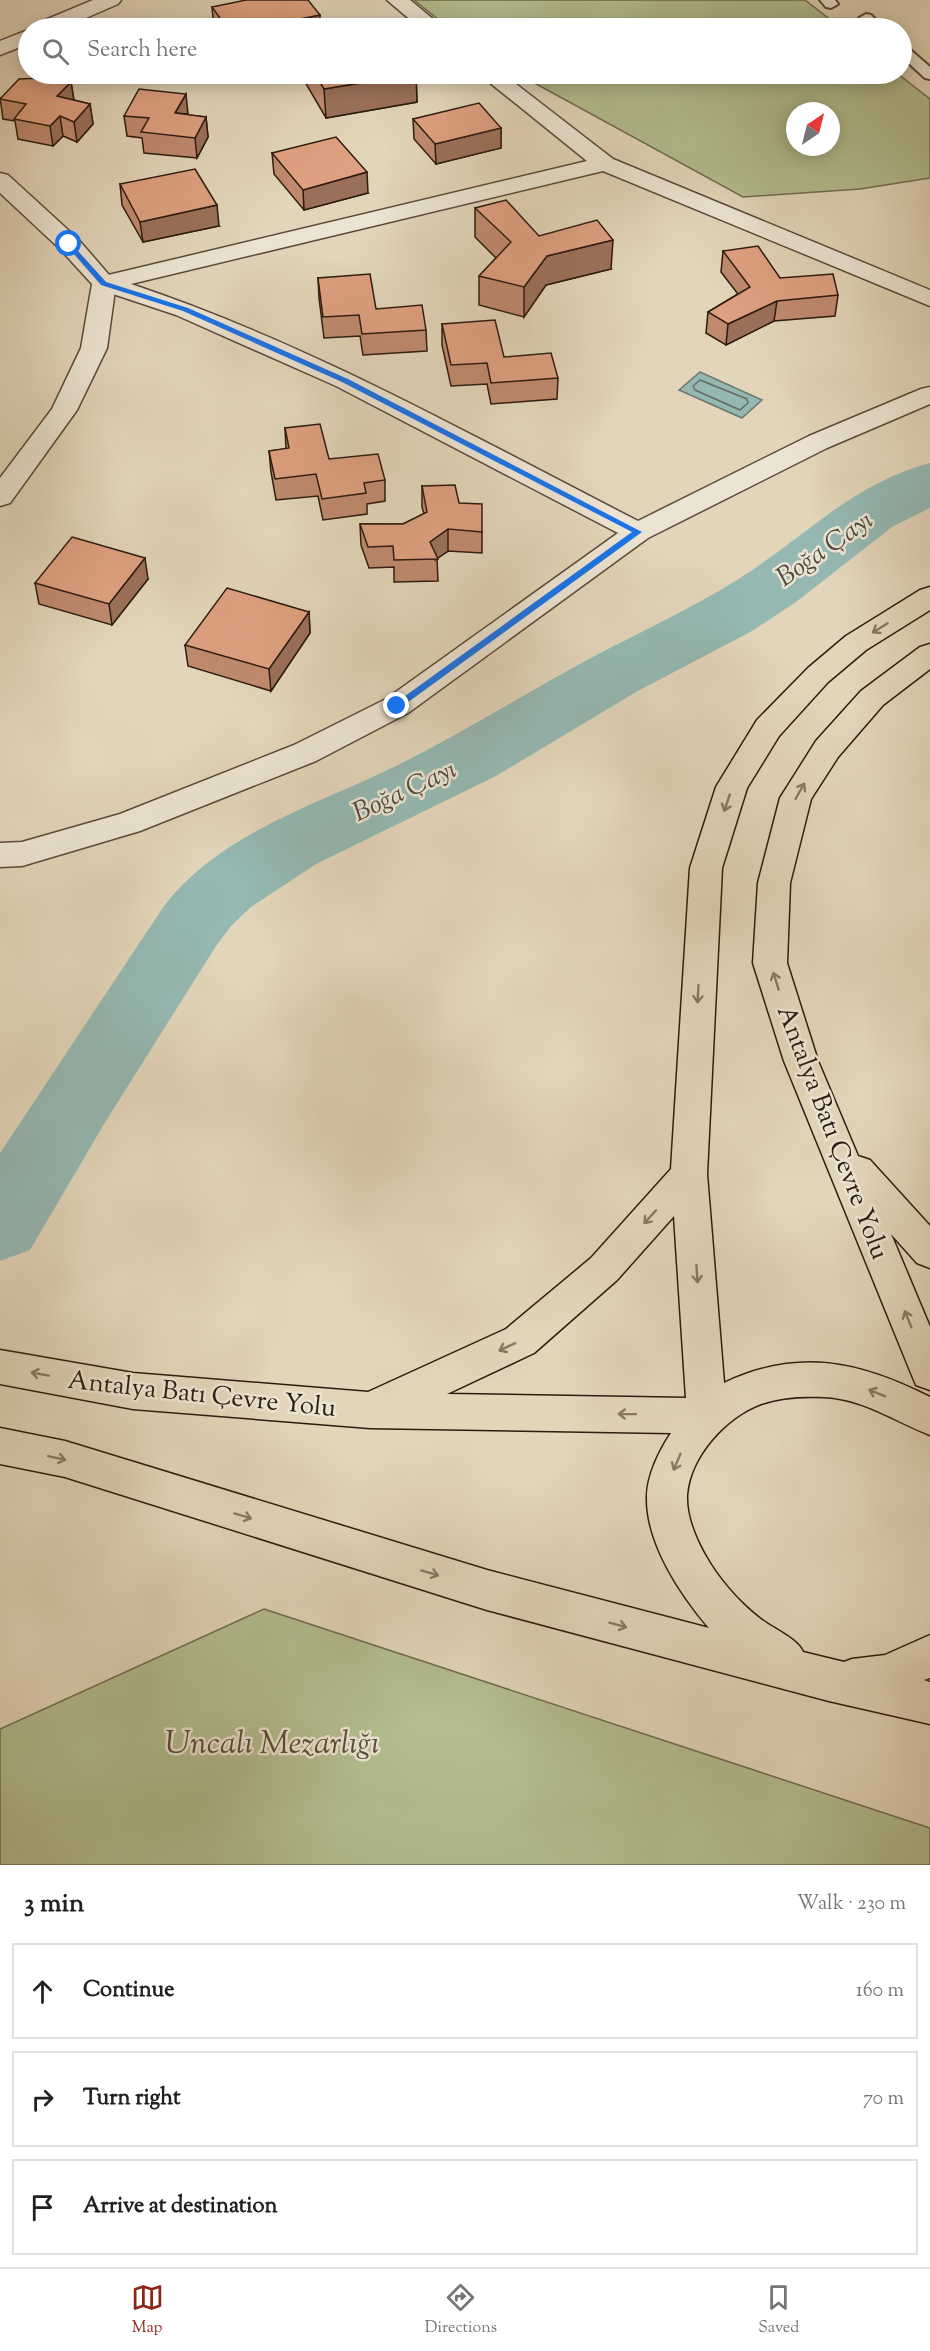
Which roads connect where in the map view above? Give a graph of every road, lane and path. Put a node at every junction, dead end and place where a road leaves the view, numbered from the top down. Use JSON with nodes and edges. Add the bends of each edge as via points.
{"nodes":[{"id":1,"x":111,"y":0,"type":"edge"},
{"id":2,"x":397,"y":0,"type":"edge"},
{"id":3,"x":69,"y":18,"type":"edge"},
{"id":4,"x":420,"y":18,"type":"edge"},
{"id":5,"x":18,"y":41,"type":"edge"},
{"id":6,"x":0,"y":49,"type":"edge"},
{"id":7,"x":912,"y":59,"type":"edge"},
{"id":8,"x":930,"y":75,"type":"edge"},
{"id":9,"x":503,"y":84,"type":"edge"},
{"id":10,"x":605,"y":164,"type":"junction"},
{"id":11,"x":0,"y":180,"type":"edge"},
{"id":12,"x":104,"y":283,"type":"junction"},
{"id":13,"x":930,"y":299,"type":"edge"},
{"id":14,"x":930,"y":395,"type":"edge"},
{"id":15,"x":0,"y":497,"type":"edge"},
{"id":16,"x":638,"y":532,"type":"junction"},
{"id":17,"x":930,"y":597,"type":"edge"},
{"id":18,"x":930,"y":654,"type":"edge"},
{"id":19,"x":0,"y":855,"type":"edge"},
{"id":20,"x":839,"y":1152,"type":"junction"},
{"id":21,"x":689,"y":1174,"type":"junction"},
{"id":22,"x":930,"y":1252,"type":"edge"},
{"id":23,"x":0,"y":1367,"type":"edge"},
{"id":24,"x":930,"y":1373,"type":"edge"},
{"id":25,"x":369,"y":1410,"type":"junction"},
{"id":26,"x":707,"y":1416,"type":"junction"},
{"id":27,"x":930,"y":1418,"type":"edge"},
{"id":28,"x":0,"y":1446,"type":"edge"},
{"id":29,"x":930,"y":1656,"type":"edge"},
{"id":30,"x":829,"y":1680,"type":"junction"},
{"id":31,"x":930,"y":1703,"type":"edge"}],
"edges":[{"from":1,"to":3,"type":"street"},
{"from":2,"to":4,"type":"street"},
{"from":5,"to":6,"type":"street"},
{"from":7,"to":8,"type":"lane"},
{"from":9,"to":10,"type":"street"},
{"from":10,"to":12,"type":"street"},
{"from":10,"to":13,"type":"street"},
{"from":11,"to":12,"type":"street","via":[[69,244]]},
{"from":12,"to":15,"type":"street","via":[[94,348],[64,410]]},
{"from":12,"to":16,"type":"street","via":[[185,310],[345,381]]},
{"from":14,"to":16,"type":"street","via":[[818,442]]},
{"from":16,"to":19,"type":"street","via":[[397,706],[305,753],[129,823],[22,854]]},
{"from":17,"to":21,"type":"highway","one_way":true,"via":[[856,643],[818,675],[768,728],[732,787],[706,868]]},
{"from":20,"to":18,"type":"highway","name":"Antalya Batı Çevre Yolu","one_way":true,"via":[[801,1061],[770,963],[774,883],[796,798],[827,749],[872,698]]},
{"from":20,"to":22,"type":"highway"},
{"from":24,"to":20,"type":"highway","name":"Antalya Batı Çevre Yolu","one_way":true},
{"from":21,"to":25,"type":"highway","one_way":true,"via":[[603,1269],[520,1341]]},
{"from":21,"to":26,"type":"highway","one_way":true},
{"from":25,"to":23,"type":"highway","name":"Antalya Batı Çevre Yolu","one_way":true,"via":[[133,1391]]},
{"from":26,"to":25,"type":"highway","name":"Antalya Batı Çevre Yolu","one_way":true},
{"from":27,"to":26,"type":"highway","one_way":true,"via":[[853,1383],[800,1377],[746,1391]]},
{"from":26,"to":30,"type":"highway","one_way":true,"via":[[689,1437],[674,1466],[666,1500],[676,1545],[706,1593],[739,1629],[779,1656]]},
{"from":28,"to":30,"type":"highway","one_way":true,"via":[[65,1459],[486,1590]]},
{"from":29,"to":30,"type":"highway","via":[[887,1676]]},
{"from":30,"to":31,"type":"highway"}]}
